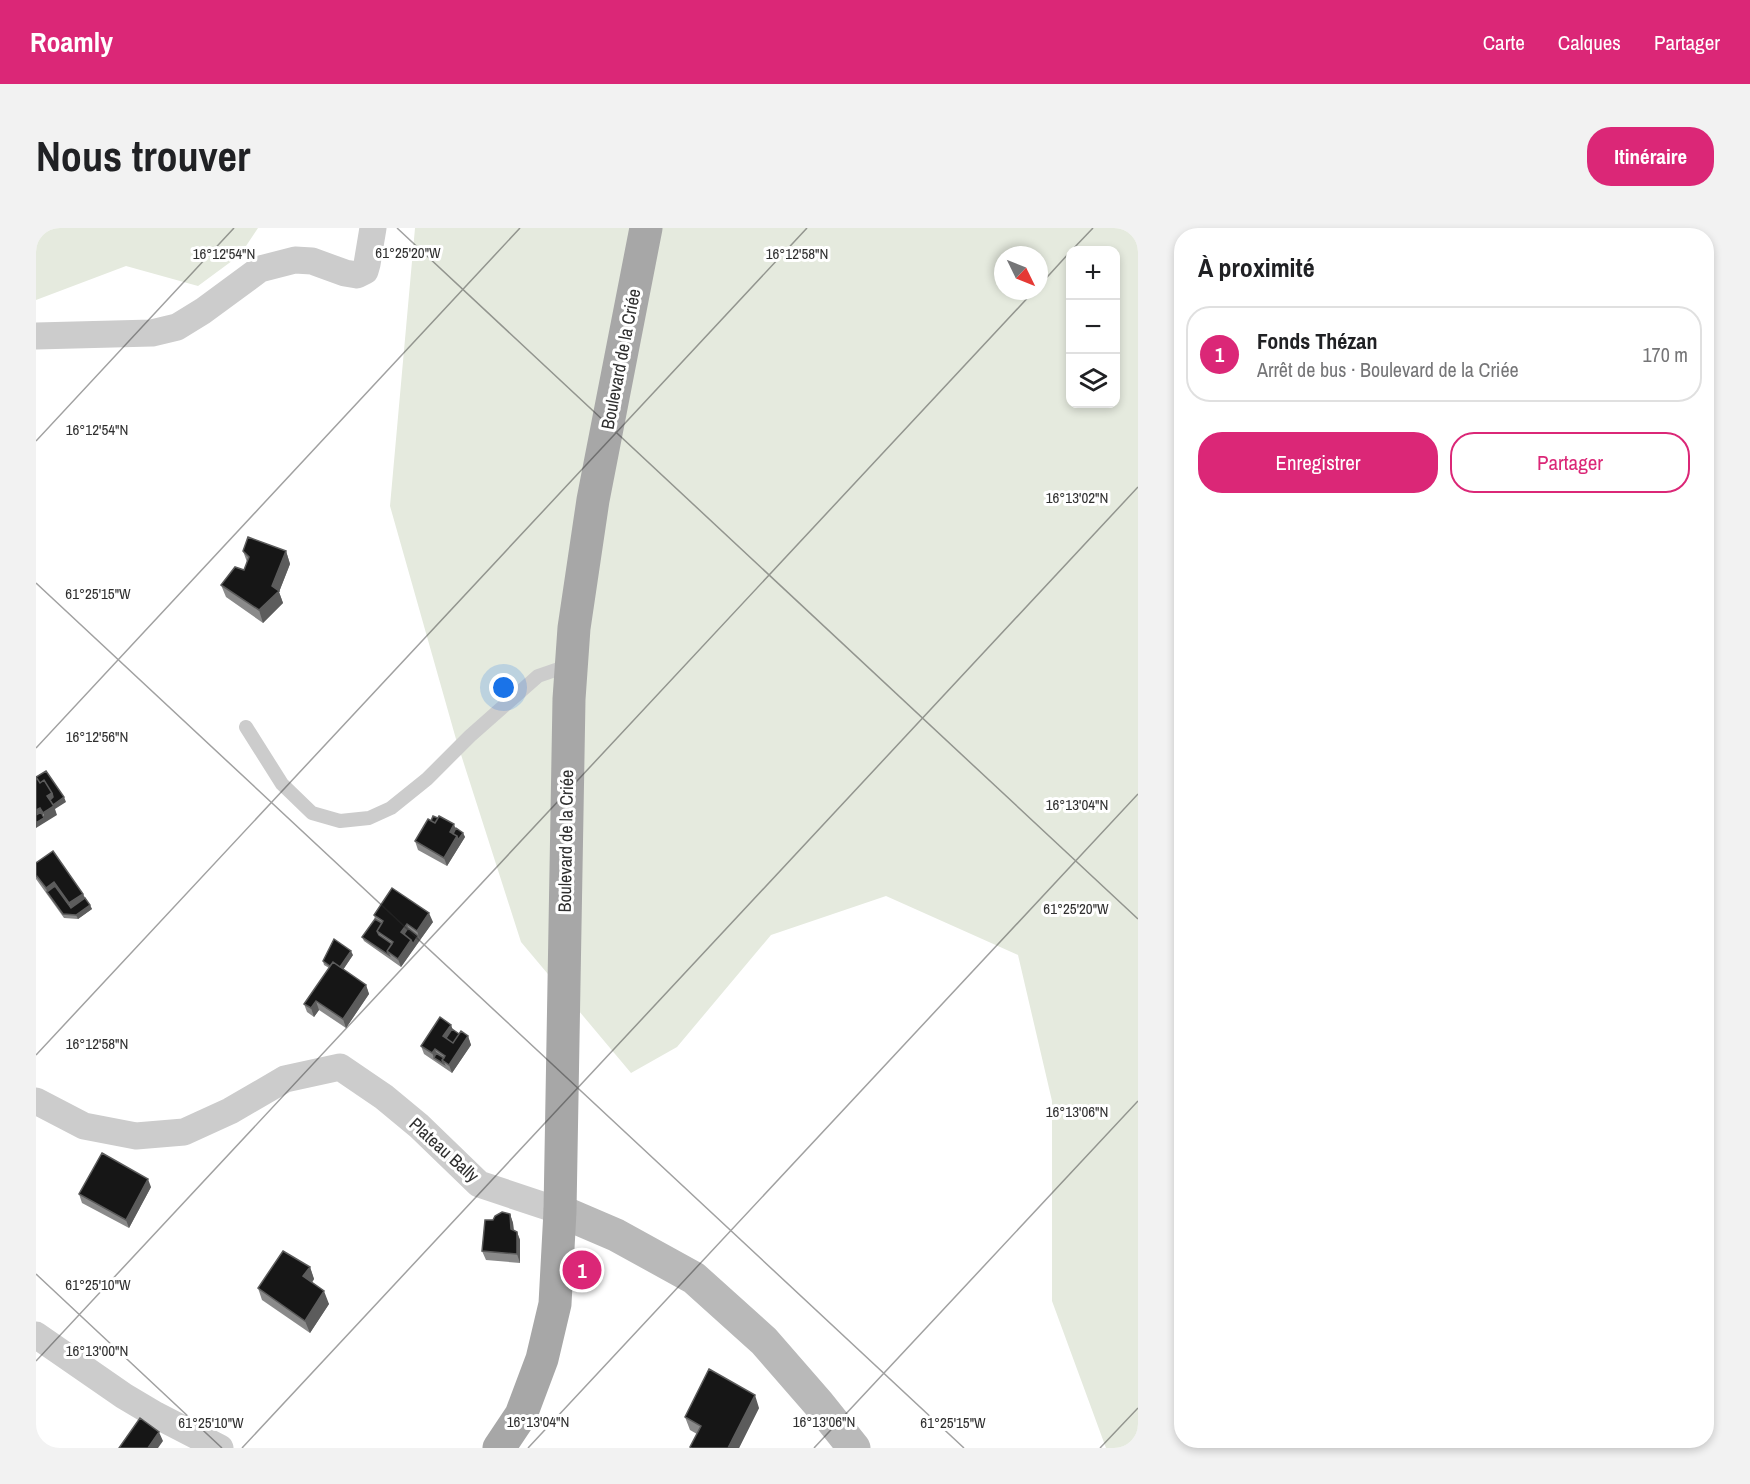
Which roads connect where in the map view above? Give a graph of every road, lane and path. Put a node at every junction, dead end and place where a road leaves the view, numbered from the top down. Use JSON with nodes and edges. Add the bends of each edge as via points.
{"nodes":[{"id":1,"x":373,"y":228,"type":"edge"},
{"id":2,"x":646,"y":228,"type":"edge"},
{"id":3,"x":36,"y":336,"type":"edge"},
{"id":4,"x":572,"y":664,"type":"junction"},
{"id":5,"x":246,"y":727,"type":"dead end"},
{"id":6,"x":36,"y":1101,"type":"edge"},
{"id":7,"x":560,"y":1210,"type":"junction"},
{"id":8,"x":36,"y":1335,"type":"edge"},
{"id":9,"x":220,"y":1448,"type":"edge"},
{"id":10,"x":500,"y":1448,"type":"edge"},
{"id":11,"x":854,"y":1448,"type":"edge"}],
"edges":[{"from":1,"to":3,"type":"street","via":[[365,271],[357,275],[312,261],[295,260],[260,269],[177,327],[152,333]]},
{"from":2,"to":4,"type":"main road","name":"Boulevard de la Criée","via":[[594,500]]},
{"from":4,"to":5,"type":"lane","via":[[538,676],[427,779],[391,808],[369,818],[340,821],[312,813],[282,784]]},
{"from":4,"to":7,"type":"main road","name":"Boulevard de la Criée","via":[[568,699]]},
{"from":6,"to":7,"type":"street","name":"Plateau Bally","via":[[84,1126],[136,1136],[184,1132],[285,1080],[340,1067],[419,1126],[479,1184]]},
{"from":7,"to":10,"type":"main road","name":"Boulevard de la Criée","via":[[555,1304],[542,1359],[521,1415]]},
{"from":7,"to":11,"type":"street","via":[[616,1235],[694,1278],[764,1341]]},
{"from":8,"to":9,"type":"street","via":[[124,1396]]}]}
